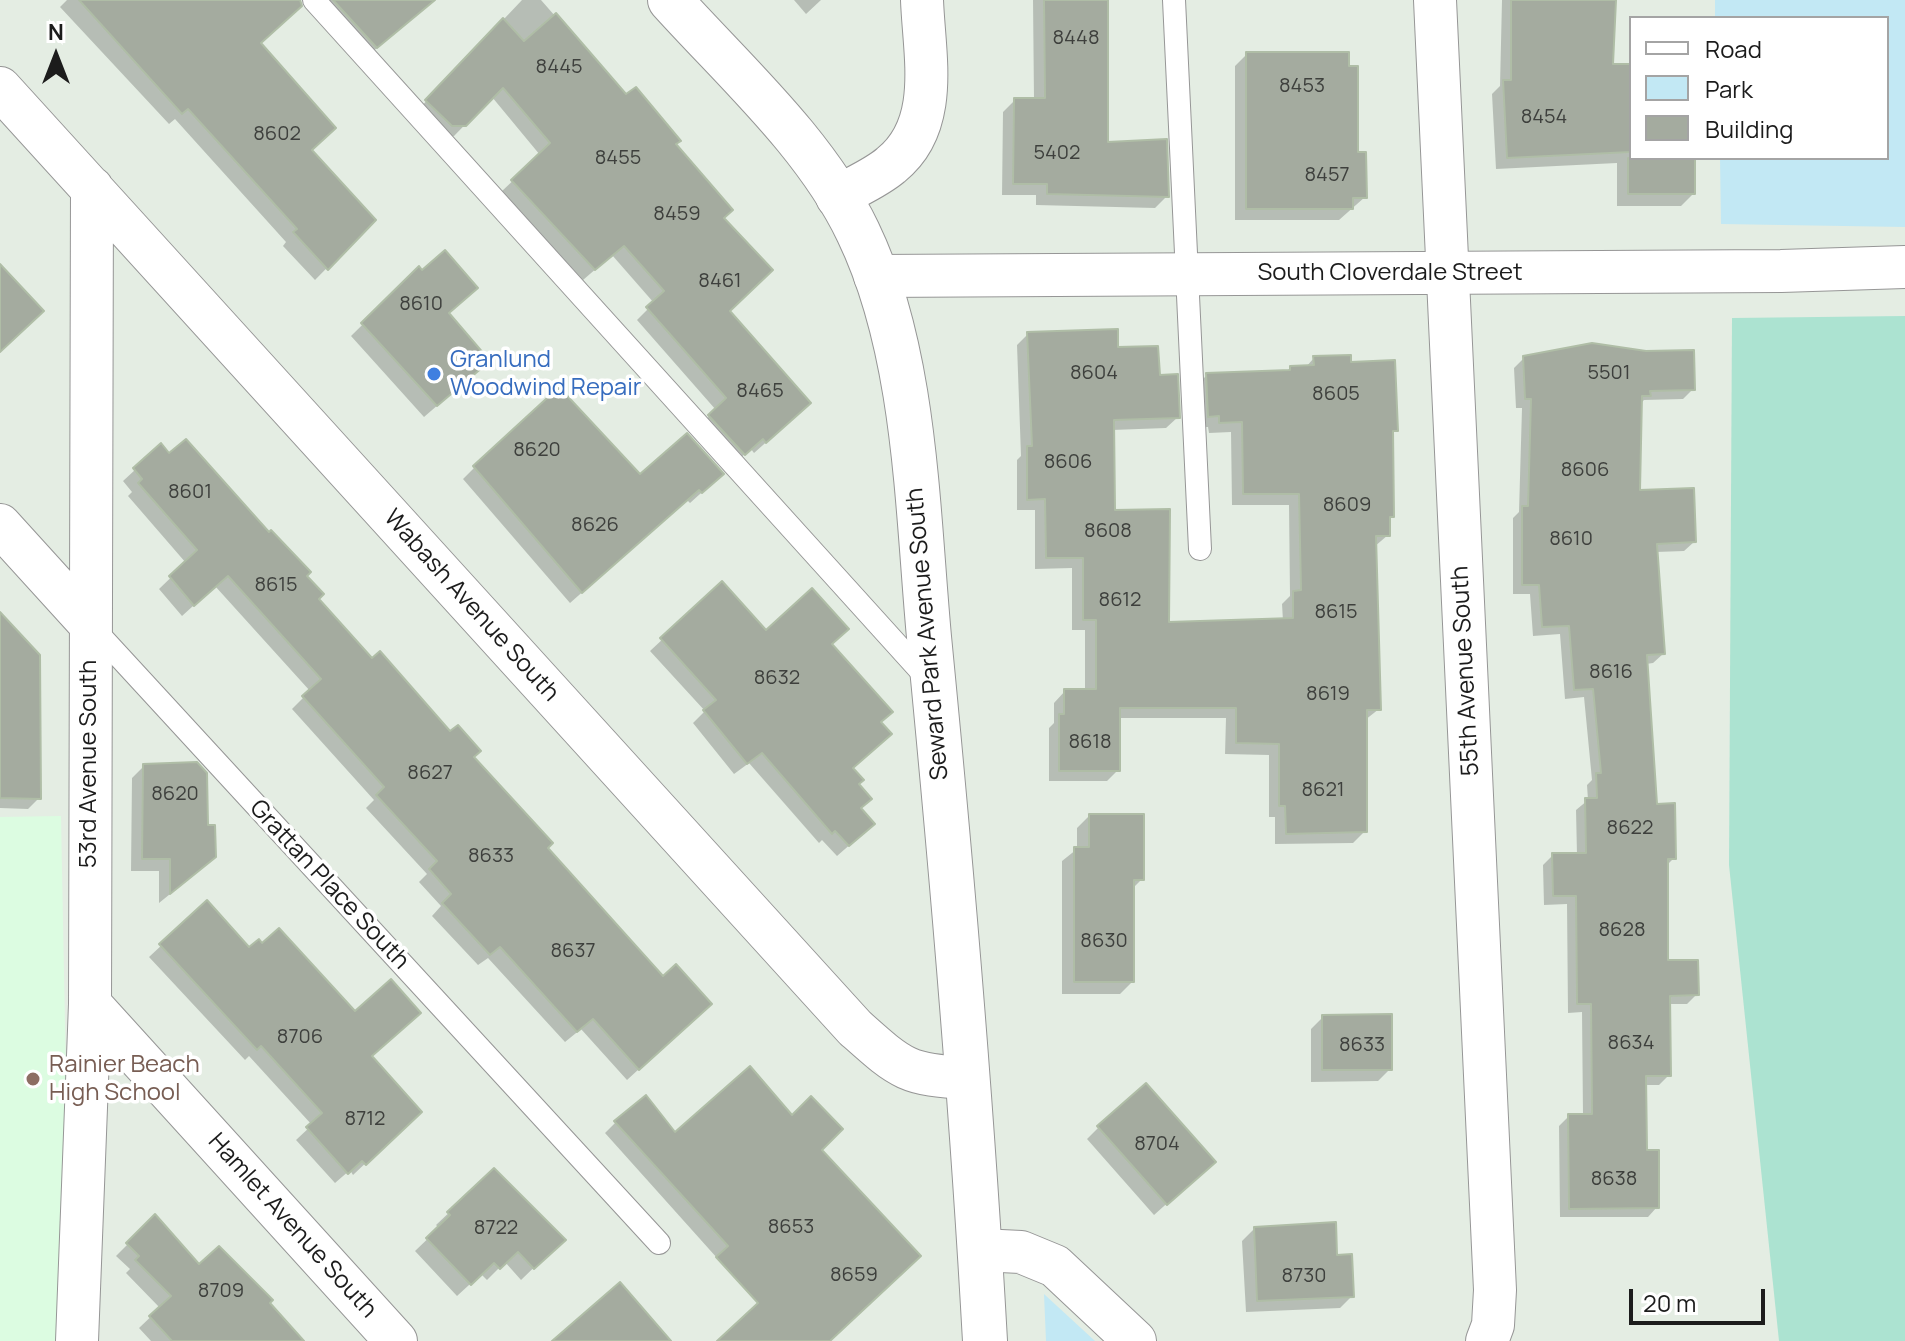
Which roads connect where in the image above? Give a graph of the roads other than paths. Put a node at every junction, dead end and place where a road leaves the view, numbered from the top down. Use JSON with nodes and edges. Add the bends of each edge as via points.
{"nodes":[{"id":1,"x":314,"y":0,"type":"edge"},
{"id":2,"x":670,"y":0,"type":"edge"},
{"id":3,"x":922,"y":0,"type":"edge"},
{"id":4,"x":1174,"y":0,"type":"edge"},
{"id":5,"x":1435,"y":0,"type":"edge"},
{"id":6,"x":0,"y":88,"type":"edge"},
{"id":7,"x":92,"y":188,"type":"junction"},
{"id":8,"x":837,"y":197,"type":"junction"},
{"id":9,"x":1905,"y":267,"type":"edge"},
{"id":10,"x":1447,"y":273,"type":"junction"},
{"id":11,"x":1186,"y":274,"type":"junction"},
{"id":12,"x":875,"y":276,"type":"junction"},
{"id":13,"x":0,"y":525,"type":"edge"},
{"id":14,"x":1200,"y":549,"type":"dead end"},
{"id":15,"x":89,"y":623,"type":"junction"},
{"id":16,"x":934,"y":686,"type":"junction"},
{"id":17,"x":90,"y":1004,"type":"junction"},
{"id":18,"x":968,"y":1078,"type":"junction"},
{"id":19,"x":659,"y":1243,"type":"dead end"},
{"id":20,"x":980,"y":1250,"type":"junction"},
{"id":21,"x":77,"y":1341,"type":"edge"},
{"id":22,"x":396,"y":1341,"type":"edge"},
{"id":23,"x":985,"y":1341,"type":"edge"},
{"id":24,"x":1135,"y":1341,"type":"edge"},
{"id":25,"x":1487,"y":1341,"type":"edge"}],
"edges":[{"from":1,"to":16,"type":"lane"},
{"from":2,"to":8,"type":"street","name":"Seward Park Avenue South","via":[[794,138]]},
{"from":3,"to":8,"type":"street","via":[[927,102],[920,126],[893,164]]},
{"from":4,"to":11,"type":"lane"},
{"from":5,"to":10,"type":"street","name":"55th Avenue South"},
{"from":6,"to":7,"type":"street","name":"Wabash Avenue South"},
{"from":7,"to":15,"type":"street","name":"53rd Avenue South"},
{"from":7,"to":18,"type":"street","name":"Wabash Avenue South","via":[[855,1028],[891,1060],[921,1076]]},
{"from":8,"to":12,"type":"street","name":"Seward Park Avenue South"},
{"from":9,"to":10,"type":"street","name":"South Cloverdale Street"},
{"from":10,"to":11,"type":"street","name":"South Cloverdale Street"},
{"from":10,"to":25,"type":"street","name":"55th Avenue South","via":[[1495,1290]]},
{"from":11,"to":12,"type":"street","name":"South Cloverdale Street"},
{"from":11,"to":14,"type":"lane"},
{"from":12,"to":16,"type":"street","name":"Seward Park Avenue South","via":[[895,339]]},
{"from":13,"to":15,"type":"street","name":"Grattan Place South"},
{"from":15,"to":17,"type":"street","name":"53rd Avenue South"},
{"from":15,"to":19,"type":"lane","name":"Grattan Place South"},
{"from":16,"to":18,"type":"street","name":"Seward Park Avenue South"},
{"from":17,"to":21,"type":"street","name":"53rd Avenue South"},
{"from":17,"to":22,"type":"street","name":"Hamlet Avenue South"},
{"from":18,"to":20,"type":"street","name":"Seward Park Avenue South"},
{"from":20,"to":23,"type":"street","name":"Seward Park Avenue South"},
{"from":20,"to":24,"type":"street","via":[[1021,1252],[1055,1266]]}]}
